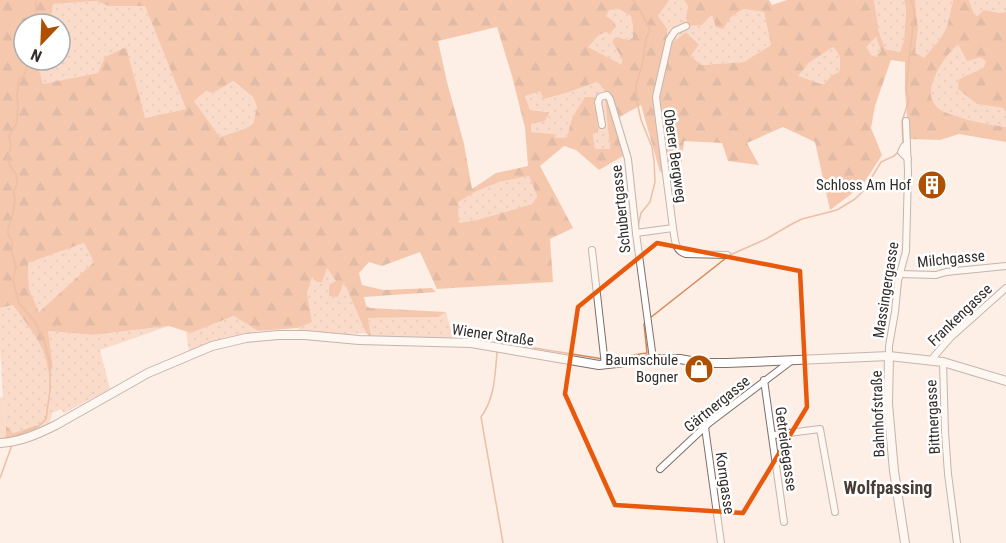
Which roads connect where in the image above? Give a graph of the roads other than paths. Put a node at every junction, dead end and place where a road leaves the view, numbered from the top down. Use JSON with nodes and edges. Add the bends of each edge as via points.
{"nodes":[{"id":1,"x":686,"y":26,"type":"dead end"},
{"id":2,"x":906,"y":121,"type":"dead end"},
{"id":3,"x":602,"y":125,"type":"dead end"},
{"id":4,"x":673,"y":228,"type":"junction"},
{"id":5,"x":638,"y":233,"type":"junction"},
{"id":6,"x":592,"y":250,"type":"dead end"},
{"id":7,"x":728,"y":255,"type":"dead end"},
{"id":8,"x":1006,"y":266,"type":"edge"},
{"id":9,"x":899,"y":274,"type":"junction"},
{"id":10,"x":1006,"y":288,"type":"edge"},
{"id":11,"x":889,"y":356,"type":"junction"},
{"id":12,"x":653,"y":359,"type":"junction"},
{"id":13,"x":792,"y":360,"type":"junction"},
{"id":14,"x":931,"y":360,"type":"junction"},
{"id":15,"x":605,"y":361,"type":"junction"},
{"id":16,"x":943,"y":362,"type":"junction"},
{"id":17,"x":764,"y":381,"type":"junction"},
{"id":18,"x":1006,"y":381,"type":"edge"},
{"id":19,"x":705,"y":427,"type":"junction"},
{"id":20,"x":773,"y":435,"type":"junction"},
{"id":21,"x":0,"y":443,"type":"edge"},
{"id":22,"x":660,"y":469,"type":"dead end"},
{"id":23,"x":835,"y":512,"type":"dead end"},
{"id":24,"x":784,"y":522,"type":"dead end"},
{"id":25,"x":721,"y":543,"type":"edge"},
{"id":26,"x":905,"y":543,"type":"edge"},
{"id":27,"x":957,"y":543,"type":"edge"}],
"edges":[{"from":1,"to":4,"type":"street","name":"Oberer Bergweg","via":[[675,31],[669,40],[656,101]]},
{"from":2,"to":9,"type":"street","name":"Massingergasse","via":[[906,251]]},
{"from":3,"to":5,"type":"street","name":"Schubertgasse","via":[[598,102],[607,95],[628,159]]},
{"from":4,"to":5,"type":"street"},
{"from":4,"to":7,"type":"street","name":"Oberer Bergweg","via":[[681,253]]},
{"from":5,"to":12,"type":"street","name":"Schubertgasse"},
{"from":6,"to":15,"type":"street"},
{"from":8,"to":9,"type":"street","name":"Milchgasse","via":[[936,275]]},
{"from":9,"to":11,"type":"street","name":"Massingergasse"},
{"from":10,"to":14,"type":"street","name":"Frankengasse"},
{"from":11,"to":13,"type":"main road","name":"Wiener Straße"},
{"from":11,"to":14,"type":"main road","name":"Wiener Straße"},
{"from":11,"to":26,"type":"main road","name":"Bahnhofstraße","via":[[888,404]]},
{"from":12,"to":13,"type":"main road","name":"Wiener Straße","via":[[702,363]]},
{"from":12,"to":15,"type":"main road","name":"Wiener Straße"},
{"from":13,"to":17,"type":"street","name":"Gärtnergasse"},
{"from":14,"to":16,"type":"main road","name":"Wiener Straße"},
{"from":15,"to":21,"type":"main road","name":"Wiener Straße","via":[[581,362],[458,342],[291,334],[246,338],[213,346],[148,373],[56,425]]},
{"from":16,"to":18,"type":"main road","name":"Wiener Straße"},
{"from":16,"to":27,"type":"street","name":"Bittnergasse","via":[[947,464]]},
{"from":17,"to":19,"type":"street","name":"Gärtnergasse"},
{"from":17,"to":20,"type":"street","name":"Getreidegasse"},
{"from":19,"to":22,"type":"street","name":"Gärtnergasse"},
{"from":19,"to":25,"type":"street","name":"Korngasse"},
{"from":20,"to":23,"type":"street","via":[[820,429]]},
{"from":20,"to":24,"type":"street","name":"Getreidegasse"}]}
